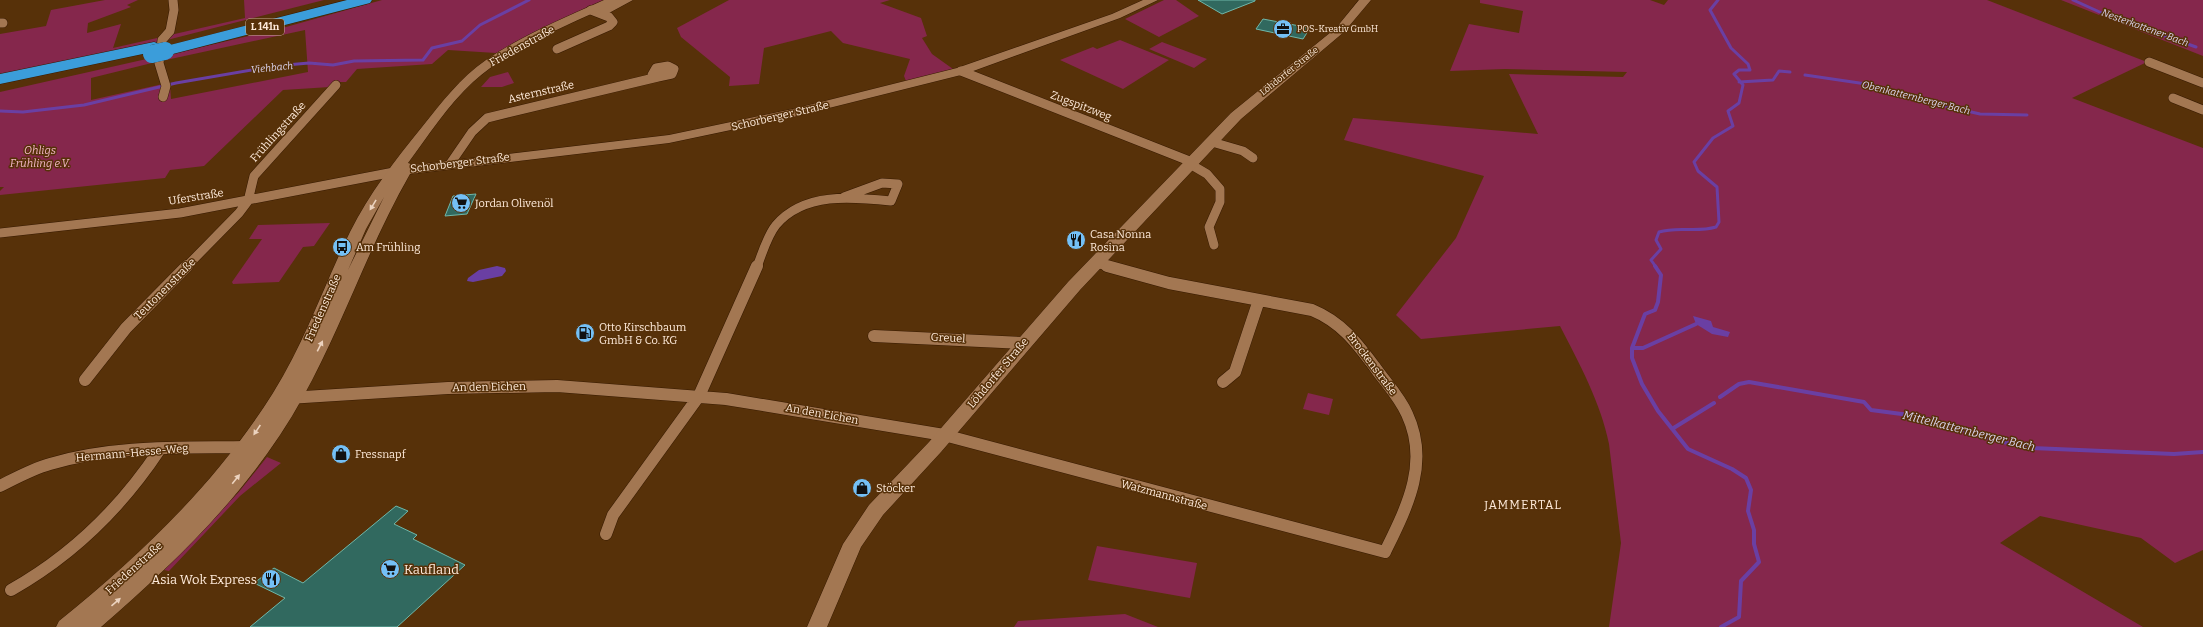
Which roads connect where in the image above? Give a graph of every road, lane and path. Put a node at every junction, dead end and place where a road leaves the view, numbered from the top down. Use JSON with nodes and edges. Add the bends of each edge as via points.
{"nodes":[{"id":1,"x":173,"y":0,"type":"edge"},
{"id":2,"x":344,"y":0,"type":"edge"},
{"id":3,"x":365,"y":0,"type":"edge"},
{"id":4,"x":613,"y":0,"type":"edge"},
{"id":5,"x":627,"y":0,"type":"edge"},
{"id":6,"x":1152,"y":0,"type":"edge"},
{"id":7,"x":1366,"y":0,"type":"edge"},
{"id":8,"x":596,"y":12,"type":"junction"},
{"id":9,"x":159,"y":49,"type":"junction"},
{"id":10,"x":557,"y":49,"type":"dead end"},
{"id":11,"x":2149,"y":62,"type":"dead end"},
{"id":12,"x":961,"y":71,"type":"junction"},
{"id":13,"x":658,"y":77,"type":"dead end"},
{"id":14,"x":0,"y":79,"type":"edge"},
{"id":15,"x":2203,"y":83,"type":"edge"},
{"id":16,"x":336,"y":85,"type":"dead end"},
{"id":17,"x":0,"y":86,"type":"edge"},
{"id":18,"x":164,"y":97,"type":"dead end"},
{"id":19,"x":2173,"y":98,"type":"dead end"},
{"id":20,"x":2203,"y":110,"type":"edge"},
{"id":21,"x":1212,"y":142,"type":"junction"},
{"id":22,"x":1253,"y":158,"type":"dead end"},
{"id":23,"x":1191,"y":163,"type":"junction"},
{"id":24,"x":450,"y":164,"type":"junction"},
{"id":25,"x":400,"y":171,"type":"junction"},
{"id":26,"x":844,"y":197,"type":"dead end"},
{"id":27,"x":248,"y":201,"type":"junction"},
{"id":28,"x":0,"y":232,"type":"edge"},
{"id":29,"x":1214,"y":245,"type":"dead end"},
{"id":30,"x":1096,"y":263,"type":"junction"},
{"id":31,"x":1259,"y":300,"type":"junction"},
{"id":32,"x":874,"y":336,"type":"dead end"},
{"id":33,"x":1023,"y":343,"type":"junction"},
{"id":34,"x":85,"y":380,"type":"dead end"},
{"id":35,"x":1223,"y":382,"type":"dead end"},
{"id":36,"x":699,"y":396,"type":"junction"},
{"id":37,"x":286,"y":398,"type":"junction"},
{"id":38,"x":944,"y":435,"type":"junction"},
{"id":39,"x":246,"y":447,"type":"junction"},
{"id":40,"x":160,"y":449,"type":"junction"},
{"id":41,"x":0,"y":486,"type":"edge"},
{"id":42,"x":606,"y":534,"type":"dead end"},
{"id":43,"x":1384,"y":552,"type":"joint"},
{"id":44,"x":10,"y":590,"type":"dead end"},
{"id":45,"x":66,"y":627,"type":"edge"},
{"id":46,"x":86,"y":627,"type":"edge"},
{"id":47,"x":817,"y":627,"type":"edge"}],
"edges":[{"from":1,"to":18,"type":"street","via":[[170,31],[162,40],[159,63],[166,85]]},
{"from":2,"to":9,"type":"highway","number":"L 141n"},
{"from":3,"to":9,"type":"highway","number":"L 141n"},
{"from":4,"to":8,"type":"main road","name":"Friedenstraße"},
{"from":5,"to":8,"type":"main road","name":"Friedenstraße"},
{"from":6,"to":12,"type":"main road","name":"Schorberger Straße","via":[[1096,24]]},
{"from":7,"to":21,"type":"main road","name":"Löhdorfer Straße","via":[[1340,30],[1253,100]]},
{"from":8,"to":10,"type":"street","name":"Friedenstraße","via":[[611,18],[612,24]]},
{"from":8,"to":25,"type":"main road","name":"Friedenstraße","via":[[533,38],[472,76],[458,90]]},
{"from":9,"to":14,"type":"highway","number":"L 141n"},
{"from":9,"to":17,"type":"highway","number":"L 141n"},
{"from":11,"to":15,"type":"street"},
{"from":12,"to":23,"type":"street","name":"Zugspitzweg"},
{"from":12,"to":24,"type":"main road","name":"Schorberger Straße","via":[[814,108],[676,138]]},
{"from":13,"to":24,"type":"street","name":"Asternstraße","via":[[487,118],[472,132]]},
{"from":16,"to":27,"type":"street","name":"Frühlingstraße","via":[[254,176]]},
{"from":19,"to":20,"type":"street"},
{"from":21,"to":22,"type":"street"},
{"from":21,"to":23,"type":"main road","name":"Löhdorfer Straße"},
{"from":23,"to":29,"type":"street","name":"Zugspitzweg","via":[[1210,174],[1220,190],[1220,202],[1209,230]]},
{"from":23,"to":30,"type":"main road","name":"Löhdorfer Straße"},
{"from":24,"to":25,"type":"main road","name":"Schorberger Straße"},
{"from":25,"to":27,"type":"street","name":"Uferstraße"},
{"from":25,"to":37,"type":"main road","name":"Friedenstraße","via":[[329,328]]},
{"from":26,"to":36,"type":"street","via":[[809,203],[787,214],[775,226]]},
{"from":27,"to":28,"type":"street","name":"Uferstraße","via":[[180,213]]},
{"from":27,"to":34,"type":"street","name":"Teutonenstraße","via":[[240,213],[126,328]]},
{"from":30,"to":31,"type":"street","name":"Brockenstraße","via":[[1169,283]]},
{"from":30,"to":33,"type":"main road","name":"Löhdorfer Straße"},
{"from":31,"to":35,"type":"street","via":[[1234,372]]},
{"from":31,"to":43,"type":"street","name":"Brockenstraße","via":[[1312,310],[1346,329],[1407,413],[1417,441],[1417,478]]},
{"from":32,"to":33,"type":"street","name":"Greuel"},
{"from":33,"to":38,"type":"main road","name":"Löhdorfer Straße"},
{"from":36,"to":37,"type":"street","name":"An den Eichen","via":[[519,386]]},
{"from":36,"to":38,"type":"street","name":"An den Eichen"},
{"from":36,"to":42,"type":"street","via":[[613,515]]},
{"from":37,"to":39,"type":"main road","name":"Friedenstraße","one_way":true},
{"from":46,"to":37,"type":"main road","name":"Friedenstraße","one_way":true,"via":[[150,572],[236,481],[262,447]]},
{"from":38,"to":43,"type":"street","name":"Watzmannstraße"},
{"from":38,"to":47,"type":"main road","name":"Löhdorfer Straße","via":[[861,529]]},
{"from":39,"to":40,"type":"street","name":"Hermann-Hesse-Weg"},
{"from":39,"to":45,"type":"main road","name":"Friedenstraße","via":[[178,528]]},
{"from":40,"to":41,"type":"street","name":"Hermann-Hesse-Weg","via":[[99,454],[62,461],[34,470]]},
{"from":40,"to":44,"type":"street","via":[[135,486],[114,510],[46,570]]}]}
